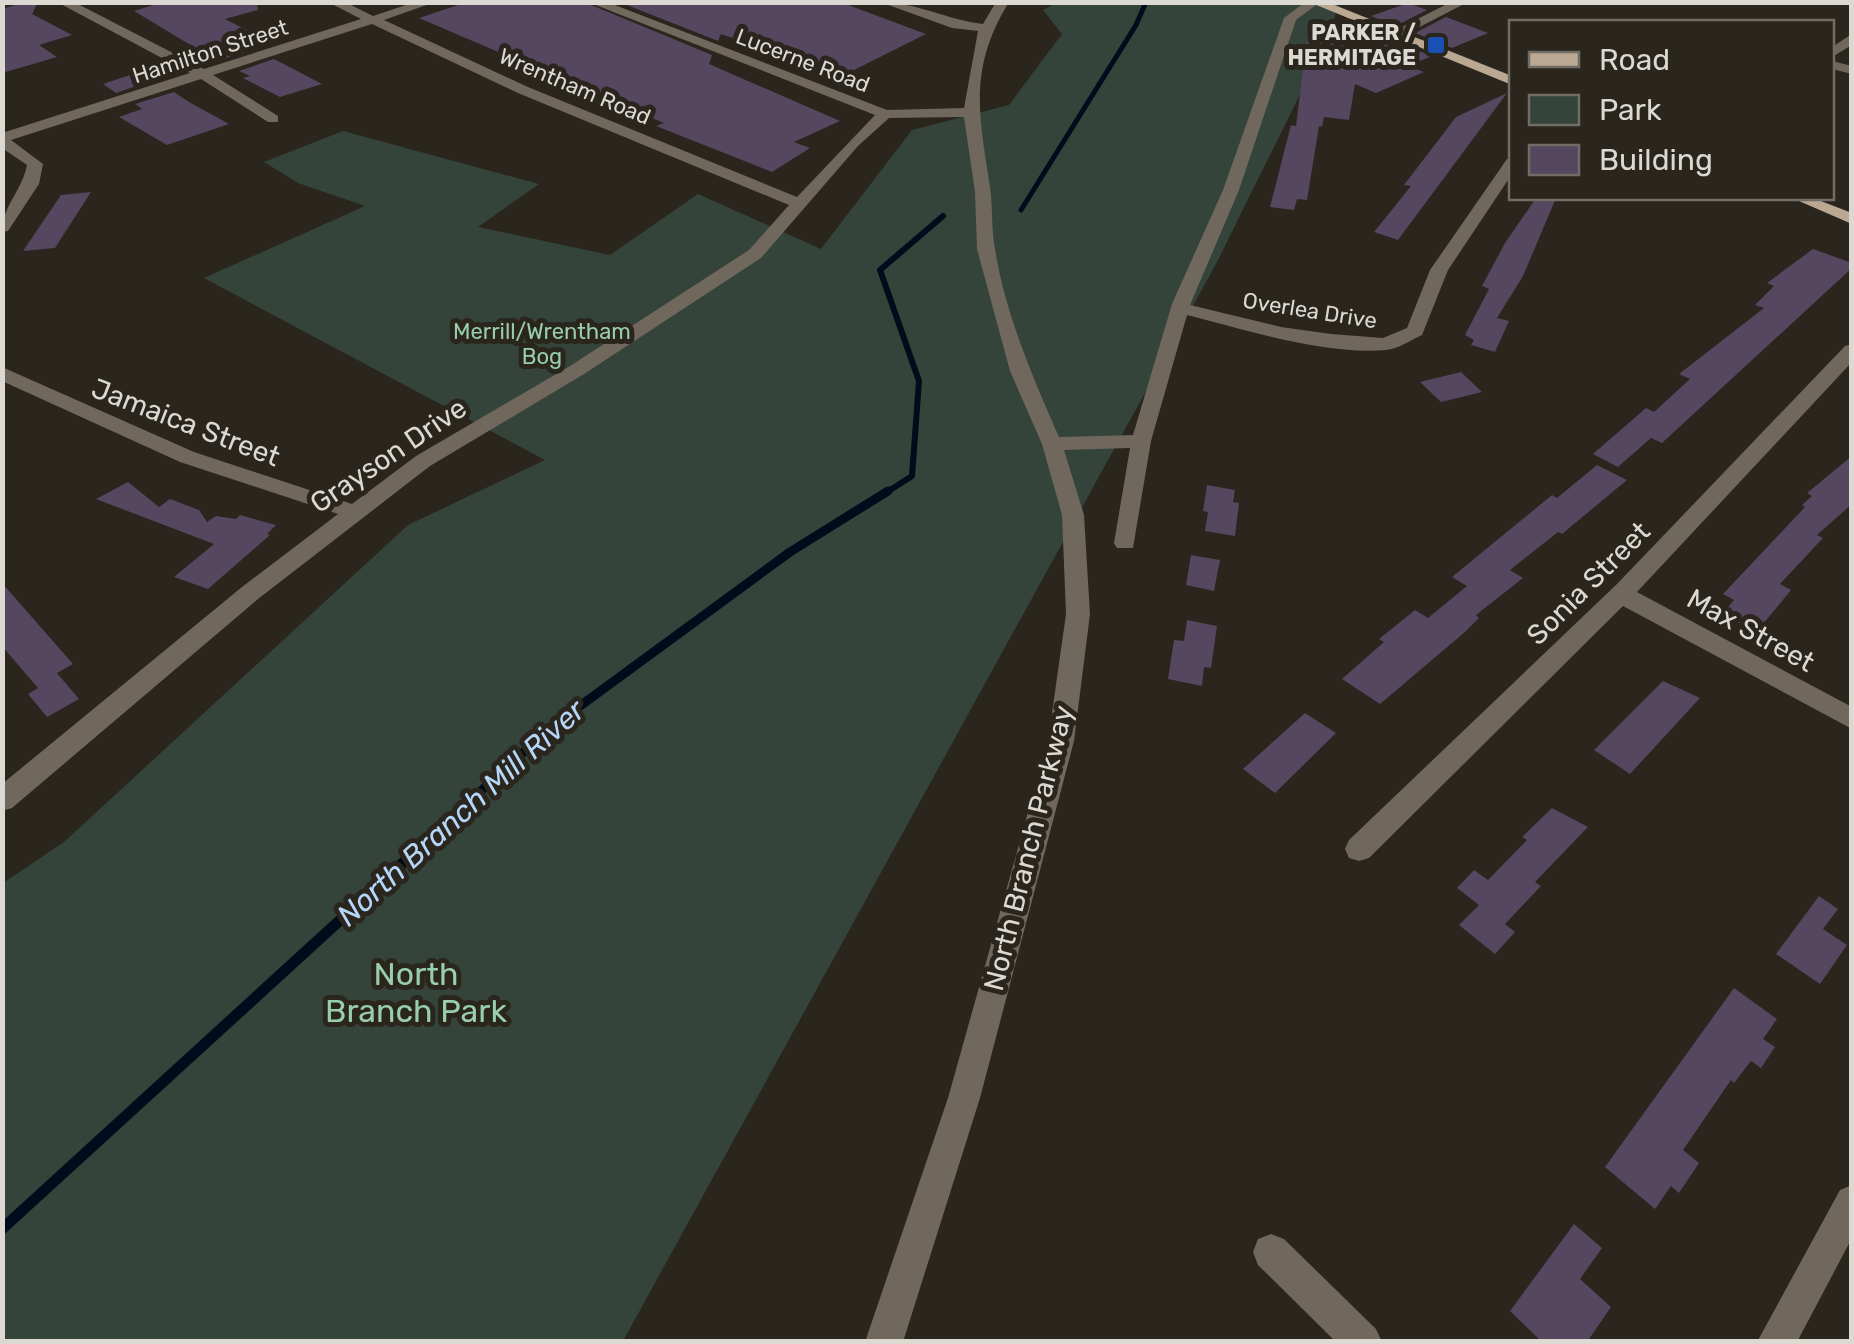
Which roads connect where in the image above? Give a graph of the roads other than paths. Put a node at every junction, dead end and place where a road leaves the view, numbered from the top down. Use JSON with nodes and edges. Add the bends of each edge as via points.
{"nodes":[{"id":1,"x":64,"y":2,"type":"edge"},
{"id":2,"x":334,"y":2,"type":"edge"},
{"id":3,"x":429,"y":2,"type":"edge"},
{"id":4,"x":594,"y":2,"type":"edge"},
{"id":5,"x":886,"y":2,"type":"edge"},
{"id":6,"x":1003,"y":2,"type":"edge"},
{"id":7,"x":1314,"y":2,"type":"edge"},
{"id":8,"x":1462,"y":2,"type":"edge"},
{"id":9,"x":375,"y":20,"type":"junction"},
{"id":10,"x":986,"y":28,"type":"junction"},
{"id":11,"x":1395,"y":34,"type":"junction"},
{"id":12,"x":202,"y":74,"type":"junction"},
{"id":13,"x":1509,"y":79,"type":"edge"},
{"id":14,"x":972,"y":112,"type":"junction"},
{"id":15,"x":886,"y":114,"type":"junction"},
{"id":16,"x":273,"y":118,"type":"dead end"},
{"id":17,"x":2,"y":140,"type":"edge"},
{"id":18,"x":1509,"y":166,"type":"edge"},
{"id":19,"x":1805,"y":200,"type":"edge"},
{"id":20,"x":800,"y":204,"type":"junction"},
{"id":21,"x":1852,"y":219,"type":"edge"},
{"id":22,"x":2,"y":227,"type":"edge"},
{"id":23,"x":1180,"y":308,"type":"junction"},
{"id":24,"x":1852,"y":350,"type":"edge"},
{"id":25,"x":2,"y":372,"type":"edge"},
{"id":26,"x":1141,"y":441,"type":"junction"},
{"id":27,"x":1052,"y":444,"type":"junction"},
{"id":28,"x":354,"y":512,"type":"junction"},
{"id":29,"x":1125,"y":543,"type":"dead end"},
{"id":30,"x":1622,"y":594,"type":"junction"},
{"id":31,"x":1852,"y":720,"type":"edge"},
{"id":32,"x":2,"y":800,"type":"edge"},
{"id":33,"x":1359,"y":850,"type":"dead end"},
{"id":34,"x":1852,"y":1202,"type":"edge"},
{"id":35,"x":1271,"y":1252,"type":"dead end"},
{"id":36,"x":884,"y":1342,"type":"edge"},
{"id":37,"x":1362,"y":1342,"type":"edge"},
{"id":38,"x":1776,"y":1342,"type":"edge"}],
"edges":[{"from":1,"to":12,"type":"street"},
{"from":2,"to":9,"type":"street","name":"Wrentham Road"},
{"from":3,"to":9,"type":"street","name":"Hamilton Street"},
{"from":4,"to":15,"type":"street","name":"Lucerne Road"},
{"from":5,"to":10,"type":"street"},
{"from":6,"to":10,"type":"street","name":"North Branch Parkway"},
{"from":7,"to":11,"type":"main road"},
{"from":7,"to":23,"type":"street","via":[[1290,18],[1231,190]]},
{"from":8,"to":11,"type":"street"},
{"from":9,"to":12,"type":"street","name":"Hamilton Street"},
{"from":9,"to":20,"type":"street","name":"Wrentham Road","via":[[523,90]]},
{"from":10,"to":14,"type":"street","name":"North Branch Parkway"},
{"from":11,"to":13,"type":"main road"},
{"from":12,"to":16,"type":"street"},
{"from":12,"to":17,"type":"street","name":"Hamilton Street"},
{"from":14,"to":15,"type":"street"},
{"from":14,"to":27,"type":"street","name":"North Branch Parkway","via":[[986,249],[1020,370]]},
{"from":15,"to":20,"type":"street","name":"Grayson Drive"},
{"from":17,"to":22,"type":"street","via":[[35,164],[31,184]]},
{"from":18,"to":23,"type":"street","name":"Overlea Drive","via":[[1439,270],[1415,331],[1386,344],[1281,333]]},
{"from":19,"to":21,"type":"main road"},
{"from":20,"to":28,"type":"street","name":"Grayson Drive","via":[[756,254],[422,462]]},
{"from":23,"to":26,"type":"street"},
{"from":24,"to":30,"type":"street","name":"Sonia Street"},
{"from":25,"to":28,"type":"street","name":"Jamaica Street","via":[[187,457]]},
{"from":26,"to":27,"type":"street"},
{"from":26,"to":29,"type":"street"},
{"from":27,"to":36,"type":"street","name":"North Branch Parkway","via":[[1073,515],[1078,610],[1060,741],[964,1098]]},
{"from":28,"to":32,"type":"street","name":"Grayson Drive"},
{"from":30,"to":31,"type":"street","name":"Max Street"},
{"from":30,"to":33,"type":"street","name":"Sonia Street"},
{"from":34,"to":38,"type":"street"},
{"from":35,"to":37,"type":"street"}]}
